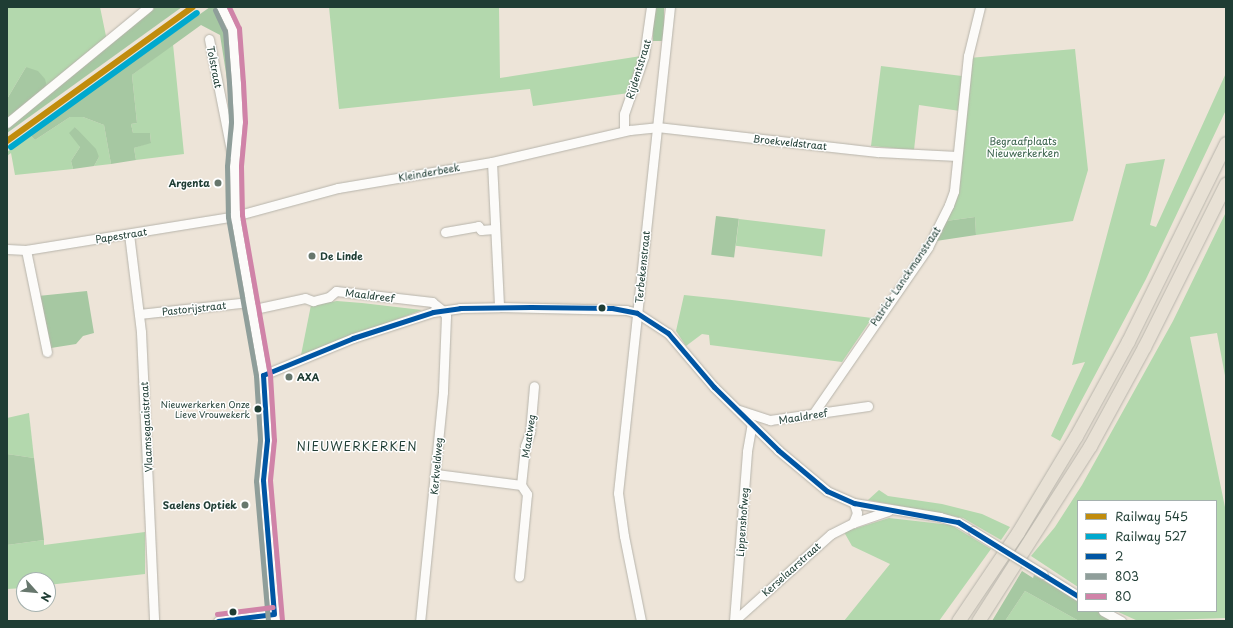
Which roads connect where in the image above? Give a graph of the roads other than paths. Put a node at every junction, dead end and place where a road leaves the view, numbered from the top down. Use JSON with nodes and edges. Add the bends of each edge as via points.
{"nodes":[{"id":1,"x":148,"y":7,"type":"edge"},
{"id":2,"x":651,"y":7,"type":"edge"},
{"id":3,"x":670,"y":7,"type":"edge"},
{"id":4,"x":980,"y":7,"type":"edge"},
{"id":5,"x":223,"y":9,"type":"edge"},
{"id":6,"x":209,"y":39,"type":"dead end"},
{"id":7,"x":7,"y":123,"type":"edge"},
{"id":8,"x":657,"y":127,"type":"junction"},
{"id":9,"x":624,"y":131,"type":"junction"},
{"id":10,"x":1226,"y":143,"type":"edge"},
{"id":11,"x":957,"y":156,"type":"junction"},
{"id":12,"x":492,"y":162,"type":"junction"},
{"id":13,"x":234,"y":166,"type":"junction"},
{"id":14,"x":1226,"y":183,"type":"edge"},
{"id":15,"x":235,"y":216,"type":"junction"},
{"id":16,"x":494,"y":229,"type":"junction"},
{"id":17,"x":445,"y":232,"type":"dead end"},
{"id":18,"x":130,"y":234,"type":"junction"},
{"id":19,"x":7,"y":249,"type":"edge"},
{"id":20,"x":26,"y":250,"type":"junction"},
{"id":21,"x":250,"y":306,"type":"junction"},
{"id":22,"x":499,"y":307,"type":"junction"},
{"id":23,"x":443,"y":311,"type":"junction"},
{"id":24,"x":637,"y":313,"type":"junction"},
{"id":25,"x":140,"y":314,"type":"junction"},
{"id":26,"x":47,"y":352,"type":"dead end"},
{"id":27,"x":263,"y":375,"type":"junction"},
{"id":28,"x":534,"y":386,"type":"dead end"},
{"id":29,"x":868,"y":406,"type":"dead end"},
{"id":30,"x":738,"y":410,"type":"junction"},
{"id":31,"x":813,"y":414,"type":"junction"},
{"id":32,"x":752,"y":424,"type":"junction"},
{"id":33,"x":436,"y":474,"type":"junction"},
{"id":34,"x":521,"y":485,"type":"junction"},
{"id":35,"x":854,"y":504,"type":"junction"},
{"id":36,"x":890,"y":511,"type":"junction"},
{"id":37,"x":853,"y":523,"type":"junction"},
{"id":38,"x":519,"y":577,"type":"dead end"},
{"id":39,"x":1077,"y":595,"type":"edge"},
{"id":40,"x":1105,"y":612,"type":"edge"},
{"id":41,"x":274,"y":617,"type":"edge"},
{"id":42,"x":154,"y":621,"type":"edge"},
{"id":43,"x":218,"y":621,"type":"edge"},
{"id":44,"x":420,"y":621,"type":"edge"},
{"id":45,"x":641,"y":621,"type":"edge"},
{"id":46,"x":734,"y":621,"type":"edge"},
{"id":47,"x":958,"y":621,"type":"edge"},
{"id":48,"x":978,"y":621,"type":"edge"},
{"id":49,"x":1122,"y":621,"type":"edge"}],
"edges":[{"from":1,"to":7,"type":"street"},
{"from":2,"to":9,"type":"street","name":"Rijdentstraat","via":[[644,56],[624,114]]},
{"from":3,"to":8,"type":"street","name":"Terbekenstraat"},
{"from":4,"to":11,"type":"street","name":"Patrick Lanckmanstraat","via":[[968,56]]},
{"from":5,"to":13,"type":"street","name":"Tolstraat","via":[[232,29],[236,83],[238,122]]},
{"from":6,"to":13,"type":"street","name":"Tolstraat"},
{"from":8,"to":9,"type":"street","name":"Broekveldstraat"},
{"from":8,"to":11,"type":"street","name":"Broekveldstraat","via":[[878,152]]},
{"from":8,"to":24,"type":"street","name":"Terbekenstraat"},
{"from":9,"to":12,"type":"street","name":"Kleinderbeek"},
{"from":10,"to":47,"type":"highway","via":[[1128,341],[1076,436],[1018,532]]},
{"from":11,"to":31,"type":"street","name":"Patrick Lanckmanstraat","via":[[954,191],[939,226]]},
{"from":12,"to":15,"type":"street","name":"Kleinderbeek","via":[[338,188]]},
{"from":12,"to":16,"type":"street"},
{"from":13,"to":15,"type":"street","name":"Tolstraat"},
{"from":14,"to":48,"type":"highway","via":[[1144,347],[1090,446]]},
{"from":15,"to":18,"type":"street","name":"Papestraat"},
{"from":15,"to":21,"type":"street","name":"Tolstraat"},
{"from":16,"to":17,"type":"street","via":[[481,230],[478,226]]},
{"from":16,"to":22,"type":"street"},
{"from":18,"to":20,"type":"street","name":"Papestraat"},
{"from":18,"to":25,"type":"street","name":"Vlaamsegaaistraat"},
{"from":19,"to":20,"type":"street","name":"Papestraat"},
{"from":20,"to":26,"type":"street"},
{"from":21,"to":23,"type":"street","name":"Maaldreef","via":[[305,298],[318,300],[330,297],[336,291],[432,302]]},
{"from":21,"to":25,"type":"street","name":"Pastorijstraat"},
{"from":21,"to":27,"type":"street","name":"Tolstraat"},
{"from":22,"to":23,"type":"street","name":"Maaldreef"},
{"from":22,"to":24,"type":"street","name":"Maaldreef","via":[[612,308]]},
{"from":23,"to":27,"type":"street","name":"Maaldreef","via":[[353,338]]},
{"from":23,"to":33,"type":"street","name":"Kerkveldweg","via":[[446,316],[443,392]]},
{"from":24,"to":30,"type":"street","name":"Maaldreef","via":[[668,333],[714,387]]},
{"from":24,"to":45,"type":"street","name":"Terbekenstraat","via":[[618,493]]},
{"from":25,"to":42,"type":"street","name":"Vlaamsegaaistraat"},
{"from":27,"to":41,"type":"street","name":"Tolstraat","via":[[267,440],[263,480]]},
{"from":28,"to":34,"type":"street","name":"Maatweg","via":[[530,432]]},
{"from":29,"to":31,"type":"street","name":"Maaldreef"},
{"from":30,"to":31,"type":"street","name":"Maaldreef","via":[[770,420]]},
{"from":30,"to":32,"type":"street"},
{"from":32,"to":35,"type":"street","via":[[827,491]]},
{"from":32,"to":46,"type":"street","name":"Lippenshofweg","via":[[747,451]]},
{"from":33,"to":34,"type":"street"},
{"from":33,"to":44,"type":"street","name":"Kerkveldweg"},
{"from":34,"to":38,"type":"street","name":"Maatweg","via":[[527,494]]},
{"from":35,"to":36,"type":"street"},
{"from":35,"to":37,"type":"street","via":[[857,513]]},
{"from":36,"to":37,"type":"street","name":"Kerselaarstraat"},
{"from":36,"to":39,"type":"street","bridge":true,"via":[[940,517],[958,522]]},
{"from":37,"to":46,"type":"street","name":"Kerselaarstraat","via":[[831,534]]},
{"from":40,"to":49,"type":"street"},
{"from":41,"to":43,"type":"street"}]}
